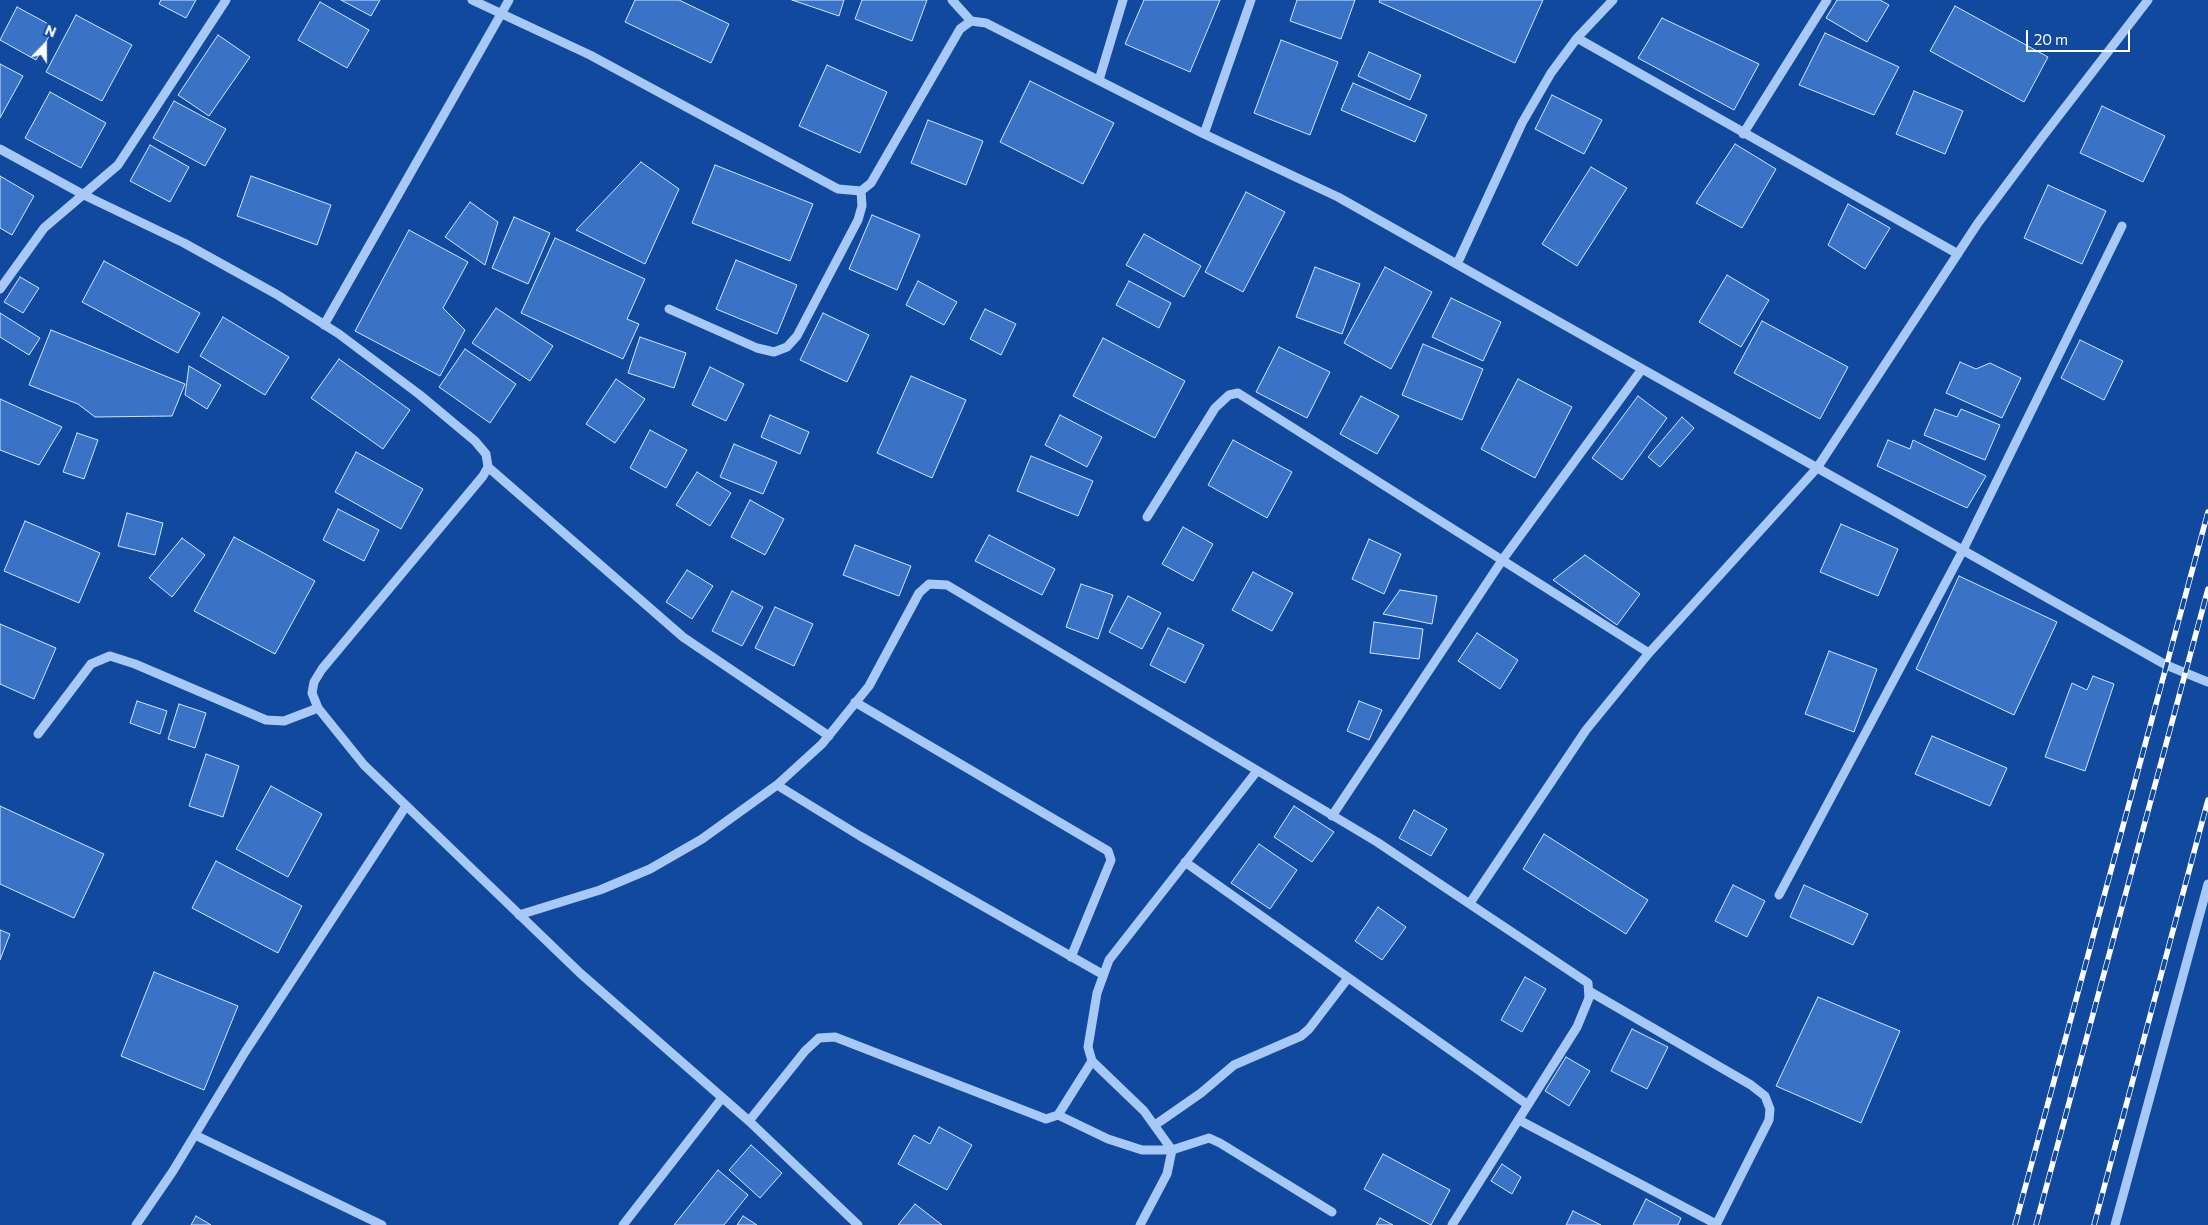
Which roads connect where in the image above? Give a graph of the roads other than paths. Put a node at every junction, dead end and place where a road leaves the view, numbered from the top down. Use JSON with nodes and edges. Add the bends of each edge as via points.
{"nodes":[{"id":1,"x":226,"y":0,"type":"edge"},
{"id":2,"x":472,"y":0,"type":"edge"},
{"id":3,"x":509,"y":0,"type":"edge"},
{"id":4,"x":952,"y":0,"type":"edge"},
{"id":5,"x":1123,"y":0,"type":"edge"},
{"id":6,"x":1251,"y":0,"type":"edge"},
{"id":7,"x":1613,"y":0,"type":"edge"},
{"id":8,"x":1827,"y":0,"type":"edge"},
{"id":9,"x":2148,"y":0,"type":"edge"},
{"id":10,"x":500,"y":13,"type":"junction"},
{"id":11,"x":972,"y":21,"type":"junction"},
{"id":12,"x":1577,"y":38,"type":"junction"},
{"id":13,"x":1099,"y":80,"type":"junction"},
{"id":14,"x":1204,"y":134,"type":"junction"},
{"id":15,"x":1743,"y":134,"type":"junction"},
{"id":16,"x":0,"y":149,"type":"edge"},
{"id":17,"x":861,"y":191,"type":"junction"},
{"id":18,"x":84,"y":195,"type":"junction"},
{"id":19,"x":2122,"y":226,"type":"dead end"},
{"id":20,"x":1958,"y":254,"type":"junction"},
{"id":21,"x":1457,"y":264,"type":"junction"},
{"id":22,"x":0,"y":289,"type":"edge"},
{"id":23,"x":669,"y":309,"type":"dead end"},
{"id":24,"x":324,"y":325,"type":"junction"},
{"id":25,"x":1642,"y":369,"type":"junction"},
{"id":26,"x":488,"y":467,"type":"junction"},
{"id":27,"x":1817,"y":468,"type":"junction"},
{"id":28,"x":1147,"y":517,"type":"dead end"},
{"id":29,"x":1964,"y":550,"type":"junction"},
{"id":30,"x":1503,"y":559,"type":"junction"},
{"id":31,"x":1649,"y":653,"type":"junction"},
{"id":32,"x":2208,"y":682,"type":"edge"},
{"id":33,"x":855,"y":702,"type":"junction"},
{"id":34,"x":318,"y":708,"type":"junction"},
{"id":35,"x":38,"y":734,"type":"dead end"},
{"id":36,"x":829,"y":736,"type":"junction"},
{"id":37,"x":1257,"y":770,"type":"junction"},
{"id":38,"x":777,"y":785,"type":"junction"},
{"id":39,"x":406,"y":806,"type":"junction"},
{"id":40,"x":1332,"y":816,"type":"junction"},
{"id":41,"x":1186,"y":862,"type":"junction"},
{"id":42,"x":2208,"y":884,"type":"edge"},
{"id":43,"x":1780,"y":895,"type":"dead end"},
{"id":44,"x":1470,"y":904,"type":"junction"},
{"id":45,"x":519,"y":915,"type":"junction"},
{"id":46,"x":1071,"y":957,"type":"junction"},
{"id":47,"x":1102,"y":974,"type":"junction"},
{"id":48,"x":1348,"y":978,"type":"junction"},
{"id":49,"x":1589,"y":991,"type":"junction"},
{"id":50,"x":1092,"y":1061,"type":"junction"},
{"id":51,"x":722,"y":1098,"type":"junction"},
{"id":52,"x":1528,"y":1105,"type":"junction"},
{"id":53,"x":1058,"y":1115,"type":"junction"},
{"id":54,"x":1519,"y":1120,"type":"junction"},
{"id":55,"x":749,"y":1121,"type":"junction"},
{"id":56,"x":1155,"y":1125,"type":"junction"},
{"id":57,"x":195,"y":1136,"type":"junction"},
{"id":58,"x":1172,"y":1150,"type":"junction"},
{"id":59,"x":1332,"y":1212,"type":"dead end"},
{"id":60,"x":366,"y":1216,"type":"junction"},
{"id":61,"x":136,"y":1225,"type":"edge"},
{"id":62,"x":360,"y":1225,"type":"edge"},
{"id":63,"x":382,"y":1225,"type":"edge"},
{"id":64,"x":623,"y":1225,"type":"edge"},
{"id":65,"x":858,"y":1225,"type":"edge"},
{"id":66,"x":1140,"y":1225,"type":"edge"},
{"id":67,"x":1452,"y":1225,"type":"edge"},
{"id":68,"x":1716,"y":1225,"type":"edge"},
{"id":69,"x":2115,"y":1225,"type":"edge"}],
"edges":[{"from":1,"to":18,"type":"street","via":[[118,165]]},
{"from":2,"to":10,"type":"street"},
{"from":3,"to":10,"type":"street"},
{"from":4,"to":11,"type":"street"},
{"from":5,"to":13,"type":"street"},
{"from":6,"to":14,"type":"street"},
{"from":7,"to":12,"type":"street"},
{"from":8,"to":15,"type":"street"},
{"from":9,"to":20,"type":"street","via":[[2042,136]]},
{"from":10,"to":17,"type":"street","via":[[590,55],[838,188]]},
{"from":10,"to":24,"type":"street"},
{"from":11,"to":13,"type":"street","via":[[986,24]]},
{"from":11,"to":17,"type":"street","via":[[960,29],[871,183]]},
{"from":12,"to":15,"type":"street"},
{"from":12,"to":21,"type":"street","via":[[1522,123]]},
{"from":13,"to":14,"type":"street"},
{"from":14,"to":21,"type":"street","via":[[1338,197]]},
{"from":15,"to":20,"type":"street"},
{"from":16,"to":18,"type":"street"},
{"from":17,"to":23,"type":"street","via":[[862,206],[858,220],[797,336],[787,347],[774,352],[757,348]]},
{"from":18,"to":22,"type":"street","via":[[44,228]]},
{"from":18,"to":24,"type":"street","via":[[184,242]]},
{"from":19,"to":29,"type":"street"},
{"from":20,"to":27,"type":"street"},
{"from":21,"to":25,"type":"street"},
{"from":24,"to":26,"type":"street","via":[[420,395],[475,441],[486,454]]},
{"from":25,"to":27,"type":"street"},
{"from":25,"to":30,"type":"street"},
{"from":26,"to":34,"type":"street","via":[[322,669],[312,693]]},
{"from":26,"to":36,"type":"street","via":[[683,636]]},
{"from":27,"to":29,"type":"street"},
{"from":27,"to":31,"type":"street"},
{"from":28,"to":30,"type":"street","via":[[1215,408],[1229,395],[1238,393]]},
{"from":29,"to":32,"type":"street","via":[[2166,665]]},
{"from":29,"to":43,"type":"street"},
{"from":30,"to":31,"type":"street"},
{"from":30,"to":40,"type":"street"},
{"from":31,"to":44,"type":"street","via":[[1586,730]]},
{"from":33,"to":36,"type":"street"},
{"from":33,"to":37,"type":"street","via":[[869,686],[919,593],[929,584],[946,585]]},
{"from":33,"to":46,"type":"street","via":[[1108,851],[1111,860]]},
{"from":34,"to":35,"type":"street","via":[[284,721],[266,720],[110,656],[91,664]]},
{"from":34,"to":39,"type":"street","via":[[364,765]]},
{"from":36,"to":38,"type":"street"},
{"from":37,"to":40,"type":"street"},
{"from":37,"to":41,"type":"street"},
{"from":38,"to":45,"type":"street","via":[[702,839],[650,869],[600,890]]},
{"from":38,"to":46,"type":"street"},
{"from":39,"to":45,"type":"street"},
{"from":39,"to":57,"type":"street","via":[[245,1052]]},
{"from":40,"to":44,"type":"street"},
{"from":41,"to":47,"type":"street","via":[[1109,960]]},
{"from":41,"to":48,"type":"street"},
{"from":42,"to":69,"type":"street"},
{"from":44,"to":49,"type":"street","via":[[1579,976],[1588,983]]},
{"from":45,"to":51,"type":"street"},
{"from":46,"to":47,"type":"street"},
{"from":47,"to":50,"type":"street","via":[[1088,1046]]},
{"from":48,"to":52,"type":"street"},
{"from":48,"to":56,"type":"street","via":[[1301,1036],[1234,1065]]},
{"from":49,"to":52,"type":"street","via":[[1577,1027]]},
{"from":49,"to":68,"type":"street","via":[[1765,1096],[1770,1109],[1769,1120]]},
{"from":50,"to":53,"type":"street"},
{"from":50,"to":56,"type":"street"},
{"from":51,"to":55,"type":"street"},
{"from":51,"to":64,"type":"street"},
{"from":52,"to":54,"type":"street"},
{"from":53,"to":55,"type":"street","via":[[1046,1119],[835,1036],[819,1038],[805,1051]]},
{"from":53,"to":58,"type":"street","via":[[1108,1139],[1142,1150]]},
{"from":54,"to":67,"type":"street"},
{"from":54,"to":68,"type":"street"},
{"from":55,"to":65,"type":"street"},
{"from":56,"to":58,"type":"street"},
{"from":57,"to":60,"type":"street"},
{"from":57,"to":61,"type":"street"},
{"from":58,"to":59,"type":"street","via":[[1209,1138]]},
{"from":58,"to":66,"type":"street","via":[[1167,1174]]},
{"from":60,"to":62,"type":"street"},
{"from":60,"to":63,"type":"street"}]}
